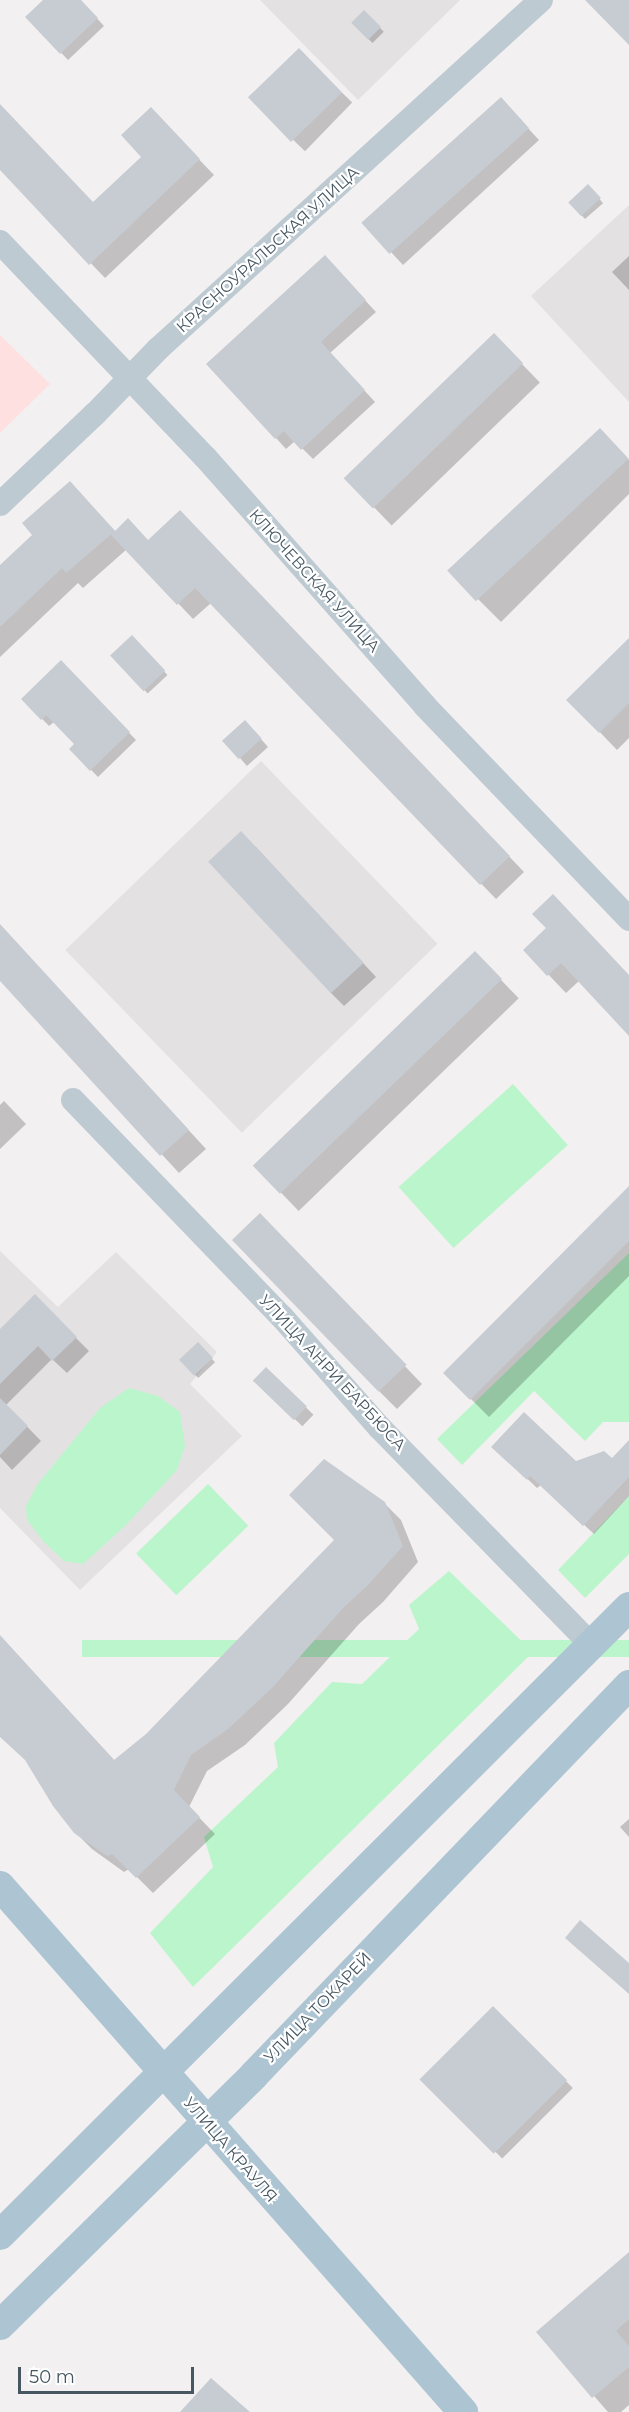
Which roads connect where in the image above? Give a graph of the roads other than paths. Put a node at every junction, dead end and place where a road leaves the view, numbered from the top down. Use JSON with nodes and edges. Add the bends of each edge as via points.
{"nodes":[{"id":1,"x":541,"y":0,"type":"edge"},
{"id":2,"x":0,"y":242,"type":"edge"},
{"id":3,"x":130,"y":376,"type":"junction"},
{"id":4,"x":0,"y":504,"type":"edge"},
{"id":5,"x":629,"y":919,"type":"edge"},
{"id":6,"x":73,"y":1100,"type":"dead end"},
{"id":7,"x":629,"y":1607,"type":"edge"},
{"id":8,"x":592,"y":1645,"type":"junction"},
{"id":9,"x":629,"y":1685,"type":"edge"},
{"id":10,"x":0,"y":1886,"type":"edge"},
{"id":11,"x":163,"y":2074,"type":"junction"},
{"id":12,"x":206,"y":2123,"type":"junction"},
{"id":13,"x":0,"y":2235,"type":"edge"},
{"id":14,"x":0,"y":2325,"type":"edge"},
{"id":15,"x":463,"y":2412,"type":"edge"}],
"edges":[{"from":1,"to":3,"type":"street","name":"КРАСНОУРАЛЬСКАЯ УЛИЦА"},
{"from":2,"to":3,"type":"street","name":"КЛЮЧЕВСКАЯ УЛИЦА"},
{"from":3,"to":4,"type":"street","name":"КРАСНОУРАЛЬСКАЯ УЛИЦА"},
{"from":3,"to":5,"type":"street","name":"КЛЮЧЕВСКАЯ УЛИЦА","via":[[425,706]]},
{"from":6,"to":8,"type":"street","name":"УЛИЦА АНРИ БАРБЮСА","via":[[282,1317],[379,1427]]},
{"from":7,"to":8,"type":"main road"},
{"from":8,"to":11,"type":"main road"},
{"from":9,"to":12,"type":"main road","name":"УЛИЦА ТОКАРЕЙ"},
{"from":10,"to":11,"type":"main road","name":"УЛИЦА КРАУЛЯ"},
{"from":11,"to":12,"type":"main road","name":"УЛИЦА КРАУЛЯ"},
{"from":11,"to":13,"type":"main road"},
{"from":12,"to":14,"type":"main road","name":"УЛИЦА ТОКАРЕЙ"},
{"from":12,"to":15,"type":"main road","name":"УЛИЦА КРАУЛЯ"}]}
